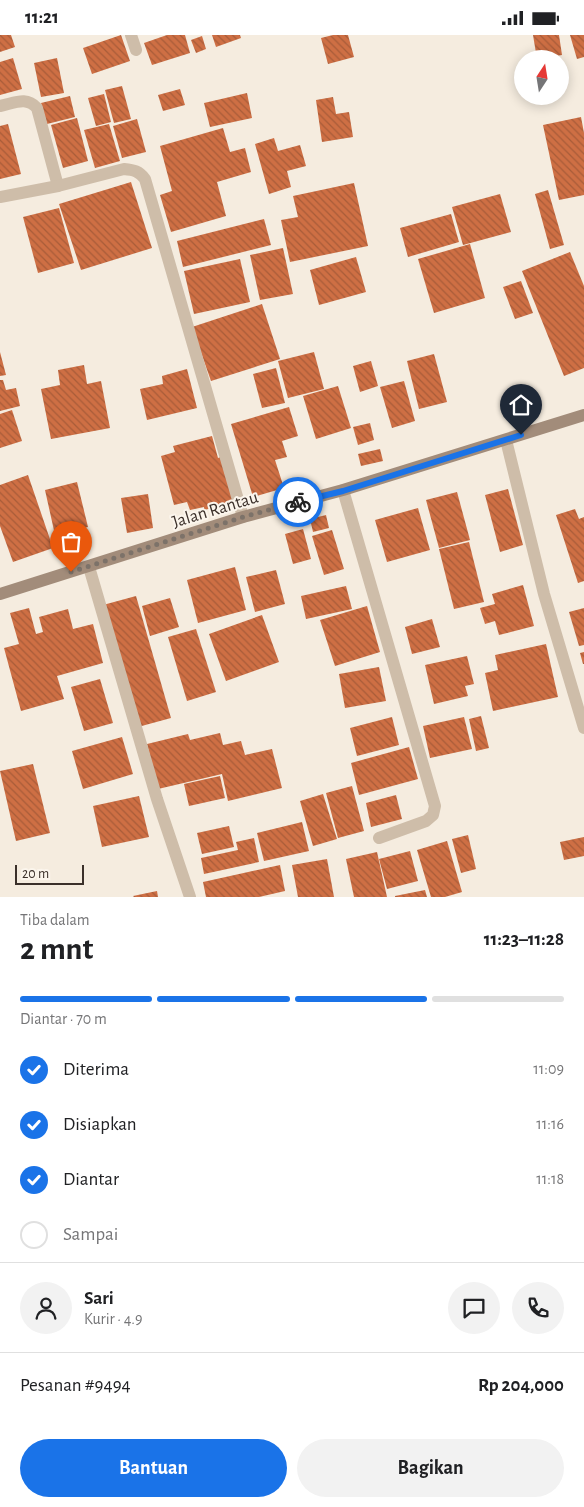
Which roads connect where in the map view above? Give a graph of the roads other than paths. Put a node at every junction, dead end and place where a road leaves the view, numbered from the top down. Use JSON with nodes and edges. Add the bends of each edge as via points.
{"nodes":[{"id":1,"x":131,"y":35,"type":"edge"},
{"id":2,"x":136,"y":50,"type":"dead end"},
{"id":3,"x":0,"y":106,"type":"edge"},
{"id":4,"x":58,"y":186,"type":"junction"},
{"id":5,"x":0,"y":197,"type":"edge"},
{"id":6,"x":584,"y":415,"type":"edge"},
{"id":7,"x":506,"y":440,"type":"junction"},
{"id":8,"x":343,"y":491,"type":"junction"},
{"id":9,"x":243,"y":517,"type":"junction"},
{"id":10,"x":89,"y":567,"type":"junction"},
{"id":11,"x":0,"y":594,"type":"edge"},
{"id":12,"x":584,"y":728,"type":"edge"},
{"id":13,"x":379,"y":838,"type":"dead end"},
{"id":14,"x":190,"y":897,"type":"edge"}],
"edges":[{"from":1,"to":2,"type":"street"},
{"from":3,"to":4,"type":"street","via":[[25,101],[37,108]]},
{"from":4,"to":5,"type":"street"},
{"from":4,"to":9,"type":"street","via":[[124,169],[134,170],[145,179]]},
{"from":6,"to":7,"type":"main road","name":"Jalan Rantau"},
{"from":7,"to":8,"type":"main road","name":"Jalan Rantau"},
{"from":7,"to":12,"type":"street","via":[[544,594]]},
{"from":8,"to":9,"type":"main road","name":"Jalan Rantau"},
{"from":8,"to":13,"type":"street","via":[[435,806],[433,815],[426,821]]},
{"from":9,"to":10,"type":"main road","name":"Jalan Rantau"},
{"from":10,"to":11,"type":"main road","name":"Jalan Rantau"},
{"from":10,"to":14,"type":"street"}]}
